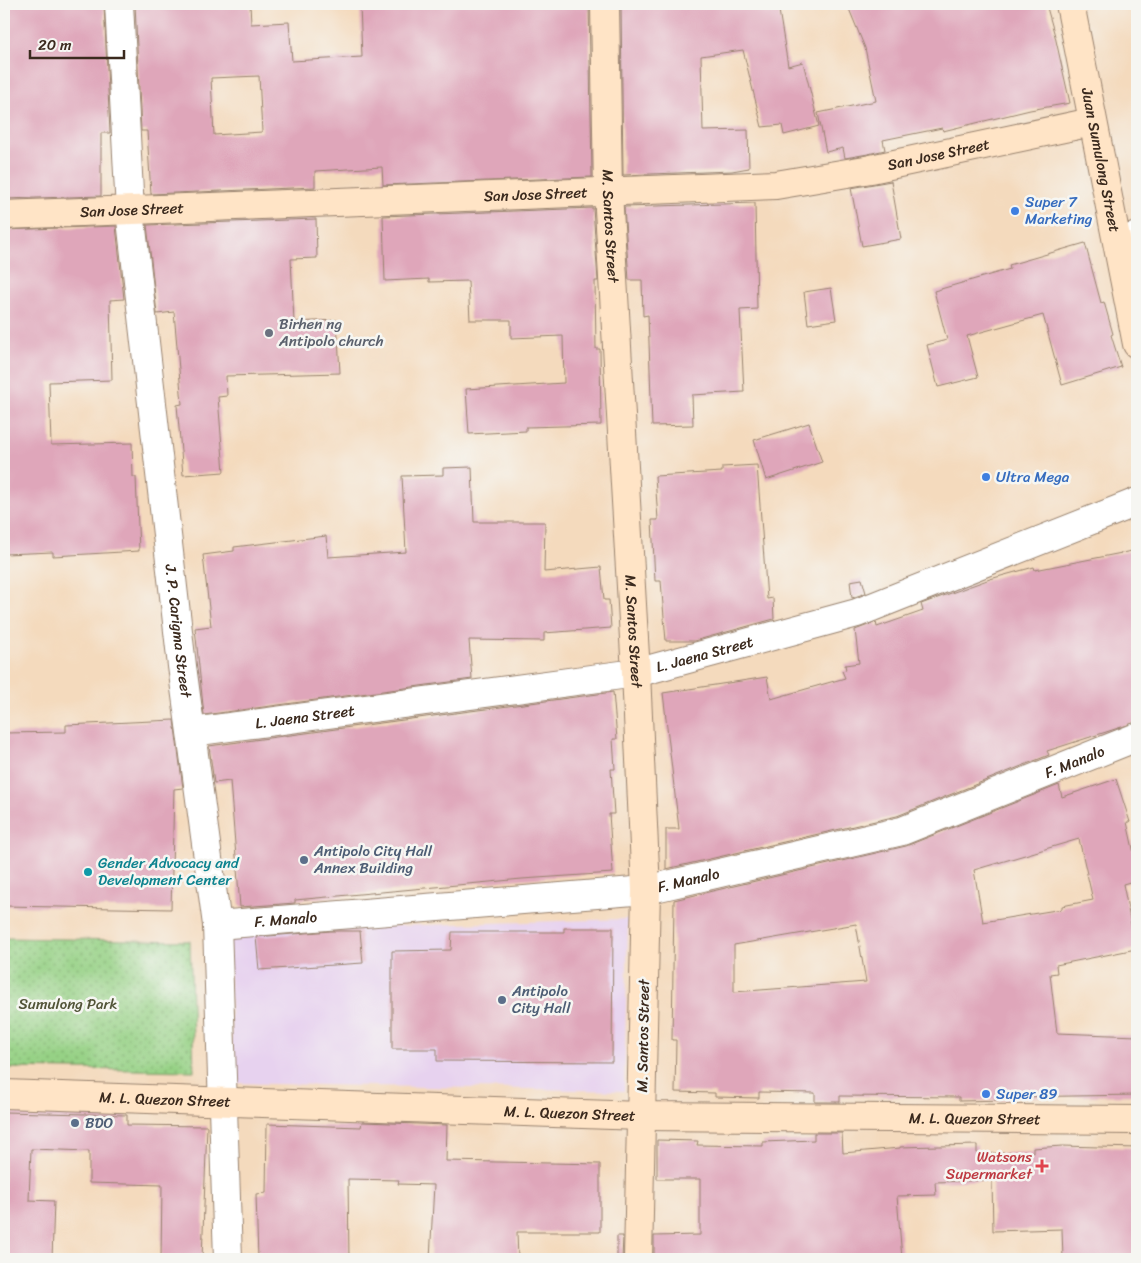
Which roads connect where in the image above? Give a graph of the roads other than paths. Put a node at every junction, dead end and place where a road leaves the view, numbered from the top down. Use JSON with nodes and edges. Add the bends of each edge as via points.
{"nodes":[{"id":1,"x":119,"y":4,"type":"edge"},
{"id":2,"x":604,"y":4,"type":"edge"},
{"id":3,"x":1070,"y":4,"type":"edge"},
{"id":4,"x":1092,"y":122,"type":"junction"},
{"id":5,"x":608,"y":192,"type":"junction"},
{"id":6,"x":130,"y":212,"type":"junction"},
{"id":7,"x":4,"y":215,"type":"edge"},
{"id":8,"x":1128,"y":239,"type":"edge"},
{"id":9,"x":1137,"y":344,"type":"edge"},
{"id":10,"x":1137,"y":502,"type":"edge"},
{"id":11,"x":636,"y":673,"type":"junction"},
{"id":12,"x":192,"y":732,"type":"junction"},
{"id":13,"x":1137,"y":737,"type":"edge"},
{"id":14,"x":646,"y":890,"type":"junction"},
{"id":15,"x":217,"y":925,"type":"junction"},
{"id":16,"x":4,"y":1094,"type":"edge"},
{"id":17,"x":224,"y":1101,"type":"junction"},
{"id":18,"x":641,"y":1116,"type":"junction"},
{"id":19,"x":1137,"y":1120,"type":"edge"},
{"id":20,"x":228,"y":1259,"type":"edge"},
{"id":21,"x":638,"y":1259,"type":"edge"}],
"edges":[{"from":1,"to":6,"type":"street","name":"J. P. Carigma Street"},
{"from":2,"to":5,"type":"main road","name":"M. Santos Street"},
{"from":3,"to":4,"type":"main road","name":"Juan Sumulong Street"},
{"from":4,"to":5,"type":"main road","name":"San Jose Street","via":[[871,169],[776,185]]},
{"from":4,"to":8,"type":"main road","name":"Juan Sumulong Street"},
{"from":5,"to":6,"type":"main road","name":"San Jose Street"},
{"from":5,"to":11,"type":"main road","name":"M. Santos Street"},
{"from":6,"to":7,"type":"main road","name":"San Jose Street"},
{"from":6,"to":12,"type":"street","name":"J. P. Carigma Street"},
{"from":8,"to":9,"type":"main road","name":"Juan Sumulong Street"},
{"from":10,"to":11,"type":"street","name":"L. Jaena Street","via":[[857,613]]},
{"from":11,"to":12,"type":"street","name":"L. Jaena Street"},
{"from":11,"to":14,"type":"main road","name":"M. Santos Street"},
{"from":12,"to":15,"type":"street","name":"J. P. Carigma Street"},
{"from":13,"to":14,"type":"street","name":"F. Manalo","via":[[902,831]]},
{"from":14,"to":15,"type":"street","name":"F. Manalo"},
{"from":14,"to":18,"type":"main road","name":"M. Santos Street"},
{"from":15,"to":17,"type":"street","name":"J. P. Carigma Street"},
{"from":16,"to":17,"type":"main road","name":"M. L. Quezon Street"},
{"from":17,"to":18,"type":"main road","name":"M. L. Quezon Street"},
{"from":17,"to":20,"type":"street","name":"J. P. Carigma Street"},
{"from":18,"to":19,"type":"main road","name":"M. L. Quezon Street"},
{"from":18,"to":21,"type":"main road","name":"M. Santos Street"}]}
